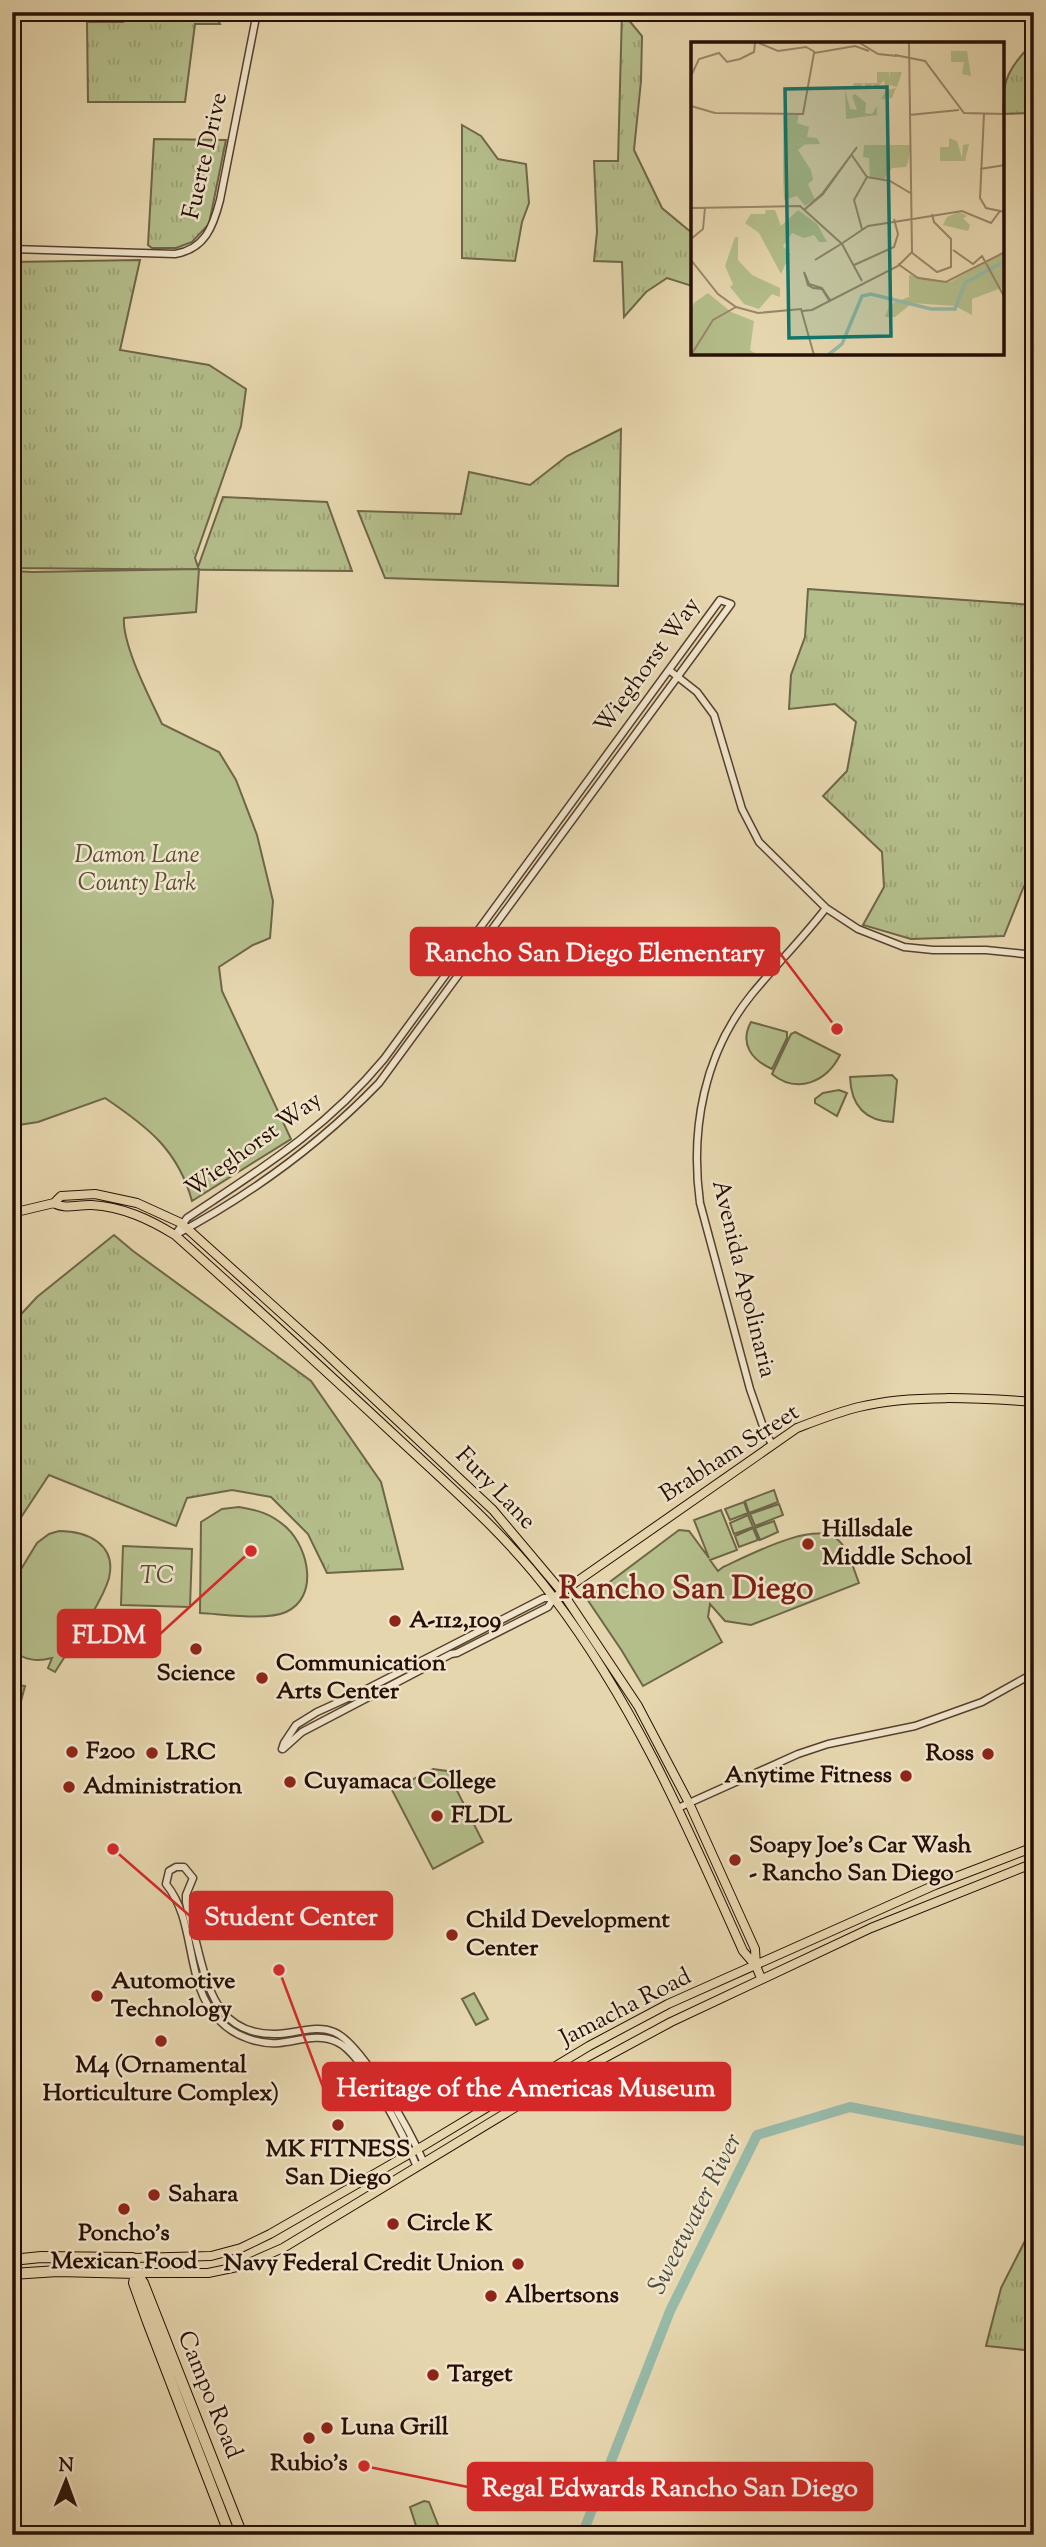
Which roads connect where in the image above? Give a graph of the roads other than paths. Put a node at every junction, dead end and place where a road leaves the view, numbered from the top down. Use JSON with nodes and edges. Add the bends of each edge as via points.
{"nodes":[{"id":1,"x":257,"y":12,"type":"edge"},
{"id":2,"x":12,"y":250,"type":"edge"},
{"id":3,"x":669,"y":670,"type":"junction"},
{"id":4,"x":678,"y":676,"type":"junction"},
{"id":5,"x":827,"y":908,"type":"junction"},
{"id":6,"x":1034,"y":955,"type":"edge"},
{"id":7,"x":54,"y":1203,"type":"junction"},
{"id":8,"x":12,"y":1213,"type":"edge"},
{"id":9,"x":184,"y":1226,"type":"junction"},
{"id":10,"x":175,"y":1235,"type":"junction"},
{"id":11,"x":1034,"y":1402,"type":"edge"},
{"id":12,"x":772,"y":1444,"type":"junction"},
{"id":13,"x":562,"y":1592,"type":"junction"},
{"id":14,"x":554,"y":1598,"type":"junction"},
{"id":15,"x":1034,"y":1673,"type":"edge"},
{"id":16,"x":361,"y":1692,"type":"junction"},
{"id":17,"x":348,"y":1709,"type":"junction"},
{"id":18,"x":689,"y":1803,"type":"junction"},
{"id":19,"x":678,"y":1808,"type":"junction"},
{"id":20,"x":1034,"y":1847,"type":"edge"},
{"id":21,"x":1034,"y":1863,"type":"edge"},
{"id":22,"x":755,"y":1966,"type":"junction"},
{"id":23,"x":761,"y":1978,"type":"junction"},
{"id":24,"x":414,"y":2150,"type":"junction"},
{"id":25,"x":420,"y":2165,"type":"junction"},
{"id":26,"x":132,"y":2258,"type":"junction"},
{"id":27,"x":12,"y":2260,"type":"edge"},
{"id":28,"x":136,"y":2273,"type":"junction"},
{"id":29,"x":12,"y":2274,"type":"edge"},
{"id":30,"x":230,"y":2535,"type":"edge"},
{"id":31,"x":242,"y":2535,"type":"edge"}],
"edges":[{"from":1,"to":2,"type":"street","name":"Fuerte Drive","via":[[220,200],[206,238],[192,249],[174,254]]},
{"from":3,"to":4,"type":"street"},
{"from":3,"to":4,"type":"street","name":"Wieghorst Way","via":[[720,600],[731,604]]},
{"from":3,"to":9,"type":"street","name":"Wieghorst Way","via":[[358,1090],[307,1137]]},
{"from":4,"to":5,"type":"street","via":[[714,715],[742,809],[759,842]]},
{"from":4,"to":9,"type":"street","name":"Wieghorst Way","via":[[380,1083],[314,1145],[246,1192]]},
{"from":5,"to":6,"type":"street","via":[[858,929],[904,947]]},
{"from":5,"to":12,"type":"street","name":"Avenida Apolinaria","via":[[736,1018],[714,1061],[696,1144],[700,1203],[750,1389]]},
{"from":7,"to":8,"type":"main road","name":"Fury Lane"},
{"from":7,"to":9,"type":"main road","name":"Fury Lane","via":[[61,1196],[94,1194],[137,1203]]},
{"from":7,"to":10,"type":"main road","name":"Fury Lane","via":[[122,1209]]},
{"from":9,"to":10,"type":"street","name":"Wieghorst Way"},
{"from":9,"to":13,"type":"main road","name":"Fury Lane","via":[[493,1510]]},
{"from":10,"to":14,"type":"main road","name":"Fury Lane","via":[[478,1513]]},
{"from":11,"to":12,"type":"main road","name":"Brabham Street","via":[[889,1401],[832,1415],[797,1428]]},
{"from":12,"to":13,"type":"main road","name":"Brabham Street"},
{"from":13,"to":14,"type":"main road","name":"Brabham Street"},
{"from":13,"to":18,"type":"main road","name":"Fury Lane","via":[[638,1706]]},
{"from":14,"to":16,"type":"street","via":[[542,1599]]},
{"from":14,"to":17,"type":"street","via":[[548,1607]]},
{"from":14,"to":19,"type":"main road","name":"Fury Lane","via":[[641,1734]]},
{"from":15,"to":18,"type":"street","via":[[982,1702],[915,1726],[798,1754]]},
{"from":16,"to":17,"type":"street"},
{"from":16,"to":17,"type":"street","via":[[296,1725],[282,1749],[302,1732]]},
{"from":18,"to":19,"type":"street"},
{"from":18,"to":22,"type":"main road","name":"Fury Lane","via":[[755,1948]]},
{"from":19,"to":22,"type":"main road","name":"Fury Lane","via":[[743,1951]]},
{"from":20,"to":22,"type":"main road","name":"Jamacha Road","via":[[935,1885]]},
{"from":21,"to":23,"type":"main road","name":"Jamacha Road"},
{"from":22,"to":23,"type":"main road","name":"Fury Lane"},
{"from":22,"to":24,"type":"main road","name":"Jamacha Road","via":[[668,2004],[589,2046]]},
{"from":23,"to":25,"type":"main road","name":"Jamacha Road","via":[[534,2095]]},
{"from":24,"to":24,"type":"street","via":[[358,2051],[345,2037],[313,2028],[278,2034],[249,2031],[214,2002],[186,1895],[193,1878],[184,1867],[176,1867],[166,1877],[166,1884],[178,1900],[200,1993],[221,2022],[267,2043],[320,2037],[337,2041],[353,2053]]},
{"from":24,"to":25,"type":"street"},
{"from":24,"to":26,"type":"main road","name":"Jamacha Road","via":[[241,2248],[211,2256]]},
{"from":25,"to":28,"type":"main road","name":"Jamacha Road","via":[[283,2248],[242,2266],[208,2273]]},
{"from":26,"to":27,"type":"highway"},
{"from":26,"to":28,"type":"highway","name":"Campo Road"},
{"from":28,"to":29,"type":"highway"},
{"from":28,"to":30,"type":"highway","name":"Campo Road","via":[[134,2283]]},
{"from":28,"to":31,"type":"highway","name":"Campo Road","via":[[144,2283]]}]}
